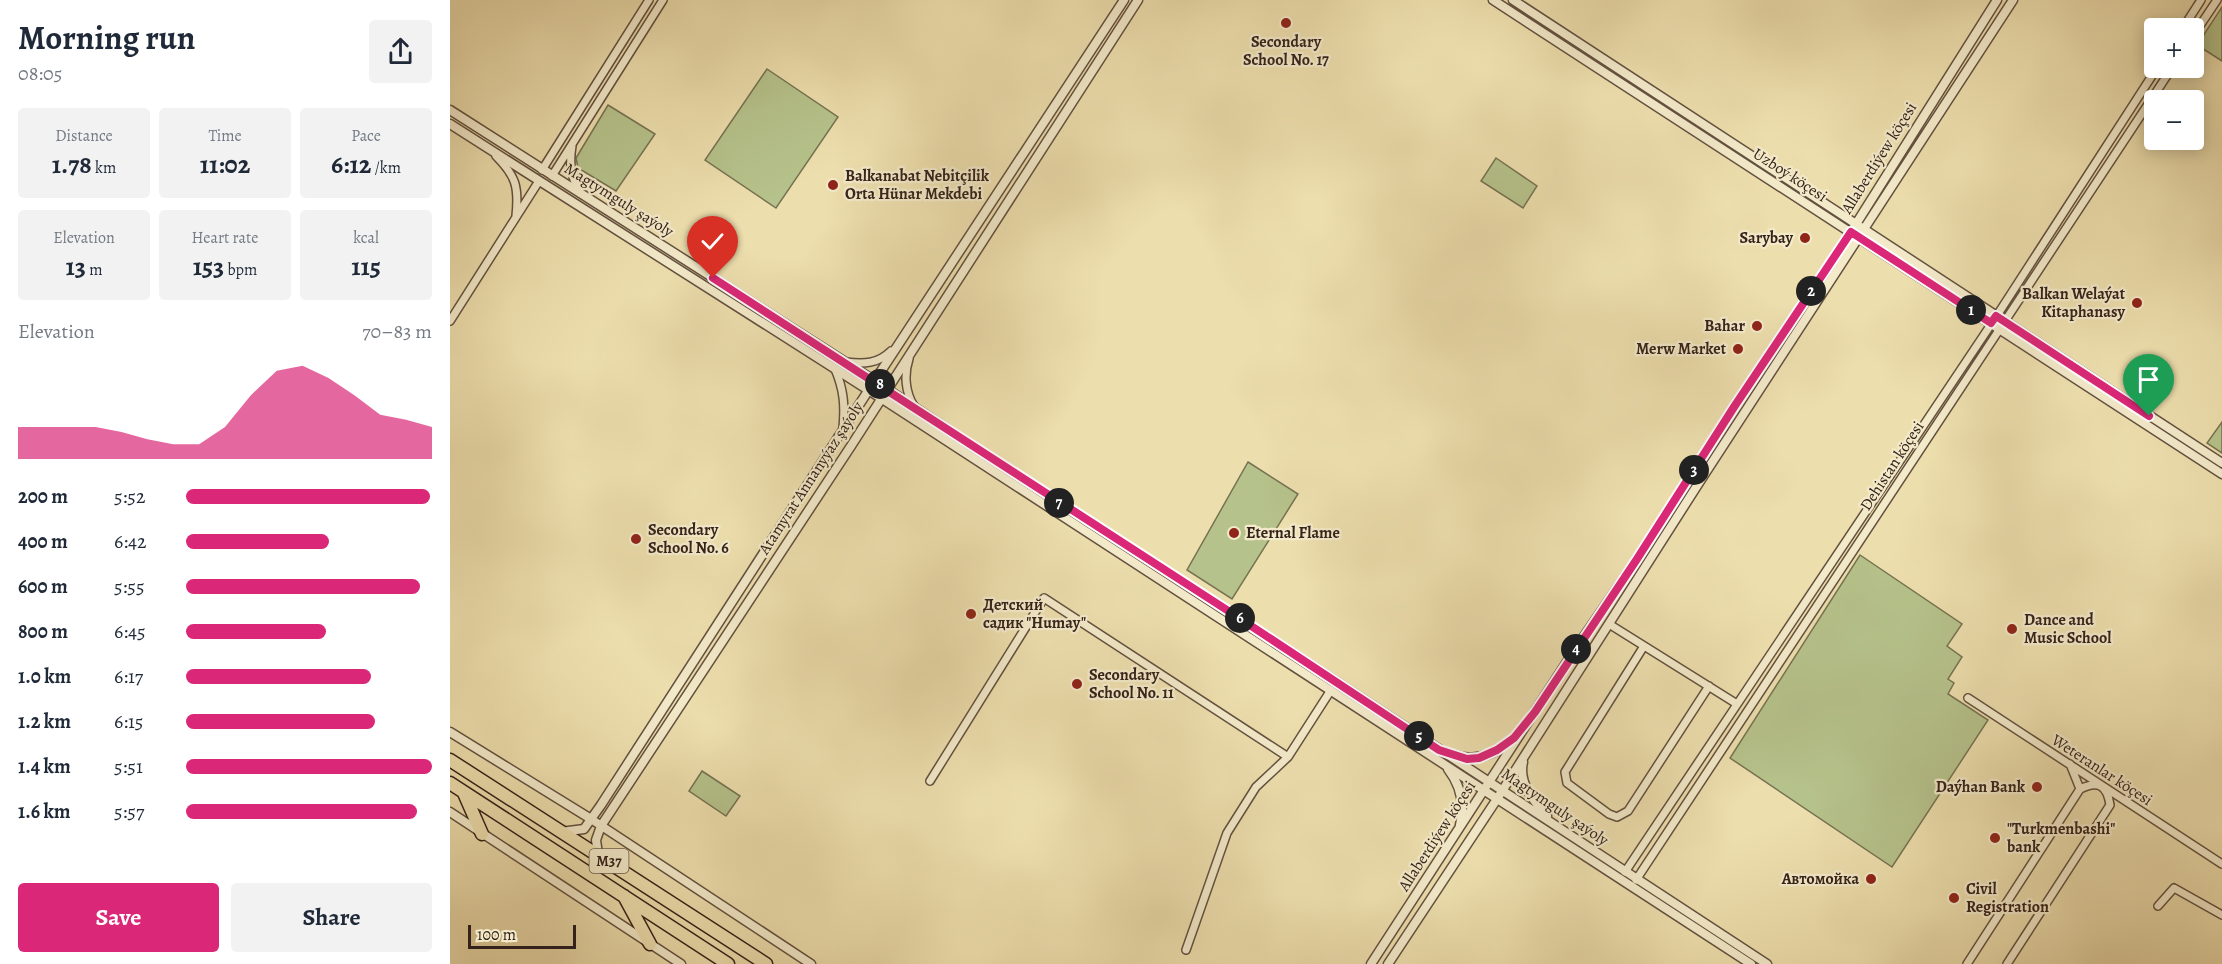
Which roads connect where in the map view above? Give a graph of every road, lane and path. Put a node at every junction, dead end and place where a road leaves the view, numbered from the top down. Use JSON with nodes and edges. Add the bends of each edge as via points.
{"nodes":[{"id":1,"x":649,"y":0,"type":"edge"},
{"id":2,"x":663,"y":0,"type":"edge"},
{"id":3,"x":1124,"y":0,"type":"edge"},
{"id":4,"x":1138,"y":0,"type":"edge"},
{"id":5,"x":1492,"y":0,"type":"edge"},
{"id":6,"x":1513,"y":0,"type":"edge"},
{"id":7,"x":1997,"y":0,"type":"edge"},
{"id":8,"x":2013,"y":0,"type":"edge"},
{"id":9,"x":2201,"y":0,"type":"edge"},
{"id":10,"x":2217,"y":0,"type":"edge"},
{"id":11,"x":2189,"y":18,"type":"edge"},
{"id":12,"x":2204,"y":20,"type":"edge"},
{"id":13,"x":2151,"y":78,"type":"edge"},
{"id":14,"x":2165,"y":78,"type":"edge"},
{"id":15,"x":450,"y":110,"type":"edge"},
{"id":16,"x":450,"y":124,"type":"edge"},
{"id":17,"x":572,"y":143,"type":"junction"},
{"id":18,"x":490,"y":150,"type":"junction"},
{"id":19,"x":542,"y":170,"type":"junction"},
{"id":20,"x":552,"y":176,"type":"junction"},
{"id":21,"x":538,"y":182,"type":"junction"},
{"id":22,"x":582,"y":195,"type":"junction"},
{"id":23,"x":516,"y":217,"type":"junction"},
{"id":24,"x":1855,"y":223,"type":"junction"},
{"id":25,"x":1858,"y":232,"type":"junction"},
{"id":26,"x":450,"y":321,"type":"edge"},
{"id":27,"x":1997,"y":322,"type":"junction"},
{"id":28,"x":900,"y":344,"type":"junction"},
{"id":29,"x":910,"y":354,"type":"junction"},
{"id":30,"x":844,"y":362,"type":"junction"},
{"id":31,"x":835,"y":369,"type":"junction"},
{"id":32,"x":875,"y":381,"type":"junction"},
{"id":33,"x":887,"y":389,"type":"junction"},
{"id":34,"x":868,"y":391,"type":"junction"},
{"id":35,"x":881,"y":398,"type":"junction"},
{"id":36,"x":918,"y":410,"type":"junction"},
{"id":37,"x":843,"y":429,"type":"junction"},
{"id":38,"x":2222,"y":463,"type":"edge"},
{"id":39,"x":2222,"y":474,"type":"edge"},
{"id":40,"x":1609,"y":624,"type":"junction"},
{"id":41,"x":1644,"y":646,"type":"junction"},
{"id":42,"x":1709,"y":686,"type":"junction"},
{"id":43,"x":1330,"y":690,"type":"junction"},
{"id":44,"x":1968,"y":698,"type":"dead end"},
{"id":45,"x":1737,"y":704,"type":"junction"},
{"id":46,"x":1535,"y":712,"type":"junction"},
{"id":47,"x":450,"y":732,"type":"edge"},
{"id":48,"x":1439,"y":750,"type":"junction"},
{"id":49,"x":1526,"y":753,"type":"junction"},
{"id":50,"x":1288,"y":757,"type":"junction"},
{"id":51,"x":450,"y":760,"type":"edge"},
{"id":52,"x":1444,"y":764,"type":"junction"},
{"id":53,"x":2070,"y":764,"type":"junction"},
{"id":54,"x":930,"y":781,"type":"dead end"},
{"id":55,"x":1491,"y":782,"type":"junction"},
{"id":56,"x":450,"y":783,"type":"edge"},
{"id":57,"x":2100,"y":785,"type":"junction"},
{"id":58,"x":2080,"y":789,"type":"junction"},
{"id":59,"x":1502,"y":790,"type":"junction"},
{"id":60,"x":1485,"y":791,"type":"junction"},
{"id":61,"x":463,"y":792,"type":"junction"},
{"id":62,"x":1497,"y":799,"type":"junction"},
{"id":63,"x":2129,"y":803,"type":"junction"},
{"id":64,"x":2110,"y":805,"type":"junction"},
{"id":65,"x":450,"y":812,"type":"edge"},
{"id":66,"x":591,"y":819,"type":"junction"},
{"id":67,"x":601,"y":826,"type":"junction"},
{"id":68,"x":1561,"y":829,"type":"junction"},
{"id":69,"x":1459,"y":830,"type":"junction"},
{"id":70,"x":561,"y":832,"type":"junction"},
{"id":71,"x":482,"y":834,"type":"junction"},
{"id":72,"x":597,"y":854,"type":"junction"},
{"id":73,"x":2222,"y":864,"type":"edge"},
{"id":74,"x":1625,"y":872,"type":"junction"},
{"id":75,"x":1636,"y":879,"type":"junction"},
{"id":76,"x":623,"y":895,"type":"junction"},
{"id":77,"x":2158,"y":906,"type":"dead end"},
{"id":78,"x":2222,"y":915,"type":"edge"},
{"id":79,"x":650,"y":944,"type":"junction"},
{"id":80,"x":1186,"y":950,"type":"dead end"},
{"id":81,"x":1970,"y":963,"type":"edge"},
{"id":82,"x":681,"y":964,"type":"edge"},
{"id":83,"x":728,"y":964,"type":"edge"},
{"id":84,"x":766,"y":964,"type":"edge"},
{"id":85,"x":811,"y":964,"type":"edge"},
{"id":86,"x":1371,"y":964,"type":"edge"},
{"id":87,"x":1388,"y":964,"type":"edge"},
{"id":88,"x":1751,"y":964,"type":"edge"},
{"id":89,"x":1767,"y":964,"type":"edge"},
{"id":90,"x":2007,"y":964,"type":"edge"}],
"edges":[{"from":1,"to":19,"type":"street"},
{"from":2,"to":17,"type":"street"},
{"from":3,"to":28,"type":"street","name":"Atamyrat Annanyýaz şaýoly"},
{"from":4,"to":29,"type":"street","name":"Atamyrat Annanyýaz şaýoly"},
{"from":5,"to":25,"type":"street","name":"Uzboý köçesi"},
{"from":6,"to":24,"type":"street","name":"Uzboý köçesi"},
{"from":7,"to":24,"type":"street","name":"Allaberdiýew köçesi"},
{"from":8,"to":25,"type":"street","name":"Allaberdiýew köçesi"},
{"from":9,"to":11,"type":"street"},
{"from":10,"to":12,"type":"street"},
{"from":13,"to":27,"type":"street","name":"Dehistan köçesi"},
{"from":14,"to":27,"type":"street","name":"Dehistan köçesi"},
{"from":15,"to":19,"type":"street","name":"Magtymguly şaýoly"},
{"from":16,"to":18,"type":"street","name":"Magtymguly şaýoly"},
{"from":17,"to":20,"type":"street"},
{"from":17,"to":22,"type":"street","via":[[570,166]]},
{"from":18,"to":21,"type":"street","name":"Magtymguly şaýoly"},
{"from":18,"to":23,"type":"street","via":[[515,179]]},
{"from":19,"to":20,"type":"street","name":"Magtymguly şaýoly"},
{"from":20,"to":22,"type":"street","name":"Magtymguly şaýoly"},
{"from":21,"to":23,"type":"street"},
{"from":21,"to":31,"type":"street","name":"Magtymguly şaýoly"},
{"from":22,"to":30,"type":"street","name":"Magtymguly şaýoly"},
{"from":23,"to":26,"type":"street"},
{"from":24,"to":25,"type":"street","name":"Uzboý köçesi"},
{"from":25,"to":27,"type":"street","name":"Uzboý köçesi"},
{"from":25,"to":40,"type":"street","name":"Allaberdiýew köçesi"},
{"from":25,"to":46,"type":"street","name":"Allaberdiýew köçesi","via":[[1740,397]]},
{"from":27,"to":38,"type":"street","name":"Uzboý köçesi"},
{"from":27,"to":39,"type":"street","name":"Uzboý köçesi"},
{"from":27,"to":45,"type":"street","name":"Dehistan köçesi"},
{"from":27,"to":75,"type":"street","name":"Dehistan köçesi"},
{"from":28,"to":30,"type":"street","via":[[873,362]]},
{"from":28,"to":32,"type":"street","name":"Atamyrat Annanyýaz şaýoly"},
{"from":29,"to":33,"type":"street","name":"Atamyrat Annanyýaz şaýoly"},
{"from":29,"to":36,"type":"street","via":[[907,390]]},
{"from":30,"to":32,"type":"street","name":"Magtymguly şaýoly"},
{"from":31,"to":34,"type":"street","name":"Magtymguly şaýoly"},
{"from":31,"to":37,"type":"street","via":[[844,399]]},
{"from":32,"to":33,"type":"street","name":"Magtymguly şaýoly"},
{"from":32,"to":34,"type":"street","name":"Atamyrat Annanyýaz şaýoly"},
{"from":33,"to":35,"type":"street","name":"Atamyrat Annanyýaz şaýoly"},
{"from":33,"to":36,"type":"street","name":"Magtymguly şaýoly"},
{"from":34,"to":35,"type":"street","name":"Magtymguly şaýoly"},
{"from":34,"to":37,"type":"street","name":"Atamyrat Annanyýaz şaýoly"},
{"from":35,"to":43,"type":"street","name":"Magtymguly şaýoly"},
{"from":35,"to":67,"type":"street","name":"Atamyrat Annanyýaz şaýoly"},
{"from":36,"to":48,"type":"street","name":"Magtymguly şaýoly"},
{"from":37,"to":66,"type":"street","name":"Atamyrat Annanyýaz şaýoly"},
{"from":40,"to":41,"type":"street"},
{"from":40,"to":49,"type":"street","name":"Allaberdiýew köçesi"},
{"from":41,"to":42,"type":"street"},
{"from":41,"to":42,"type":"street","via":[[1565,772],[1567,783],[1609,814],[1617,817],[1628,811]]},
{"from":42,"to":45,"type":"street"},
{"from":43,"to":50,"type":"street"},
{"from":43,"to":52,"type":"street","name":"Magtymguly şaýoly"},
{"from":44,"to":53,"type":"street","name":"Weteranlar köçesi"},
{"from":45,"to":74,"type":"street","name":"Dehistan köçesi"},
{"from":46,"to":48,"type":"street","via":[[1514,738],[1479,758],[1467,759]]},
{"from":46,"to":55,"type":"street","name":"Allaberdiýew köçesi"},
{"from":47,"to":66,"type":"street"},
{"from":48,"to":55,"type":"street","name":"Magtymguly şaýoly"},
{"from":49,"to":59,"type":"street","name":"Allaberdiýew köçesi"},
{"from":49,"to":68,"type":"street","via":[[1521,770],[1527,792]]},
{"from":50,"to":54,"type":"street","via":[[1044,598]]},
{"from":50,"to":80,"type":"street","via":[[1256,787],[1227,833]]},
{"from":51,"to":70,"type":"highway","name":"M37","number":"M37"},
{"from":52,"to":60,"type":"street","name":"Magtymguly şaýoly"},
{"from":52,"to":69,"type":"street","via":[[1461,793]]},
{"from":53,"to":57,"type":"street","name":"Weteranlar köçesi"},
{"from":53,"to":58,"type":"street"},
{"from":55,"to":59,"type":"street","name":"Magtymguly şaýoly"},
{"from":55,"to":60,"type":"street","name":"Allaberdiýew köçesi"},
{"from":56,"to":61,"type":"highway","name":"M37","number":"M37"},
{"from":57,"to":58,"type":"street"},
{"from":57,"to":63,"type":"street","name":"Weteranlar köçesi"},
{"from":57,"to":64,"type":"street","via":[[2108,793]]},
{"from":58,"to":81,"type":"street"},
{"from":59,"to":62,"type":"street","name":"Allaberdiýew köçesi"},
{"from":59,"to":68,"type":"street","name":"Magtymguly şaýoly"},
{"from":60,"to":62,"type":"street","name":"Magtymguly şaýoly"},
{"from":60,"to":69,"type":"street","name":"Allaberdiýew köçesi"},
{"from":61,"to":71,"type":"highway"},
{"from":61,"to":76,"type":"highway","name":"M37","number":"M37"},
{"from":62,"to":87,"type":"street","name":"Allaberdiýew köçesi"},
{"from":62,"to":88,"type":"street","name":"Magtymguly şaýoly"},
{"from":63,"to":64,"type":"street","via":[[2116,801]]},
{"from":63,"to":73,"type":"street","name":"Weteranlar köçesi"},
{"from":64,"to":90,"type":"street"},
{"from":65,"to":71,"type":"street"},
{"from":66,"to":67,"type":"street"},
{"from":66,"to":70,"type":"street","via":[[581,830]]},
{"from":67,"to":72,"type":"street","name":"Atamyrat Annanyýaz şaýoly"},
{"from":67,"to":85,"type":"street"},
{"from":68,"to":74,"type":"street","name":"Magtymguly şaýoly"},
{"from":69,"to":86,"type":"street","name":"Allaberdiýew köçesi"},
{"from":70,"to":72,"type":"highway","name":"M37","number":"M37"},
{"from":71,"to":79,"type":"street"},
{"from":72,"to":84,"type":"highway","name":"M37","number":"M37"},
{"from":74,"to":75,"type":"street","name":"Magtymguly şaýoly"},
{"from":75,"to":89,"type":"street","name":"Magtymguly şaýoly"},
{"from":76,"to":79,"type":"highway"},
{"from":76,"to":83,"type":"highway","name":"M37","number":"M37"},
{"from":77,"to":78,"type":"street","via":[[2174,888]]},
{"from":79,"to":82,"type":"street"}]}
